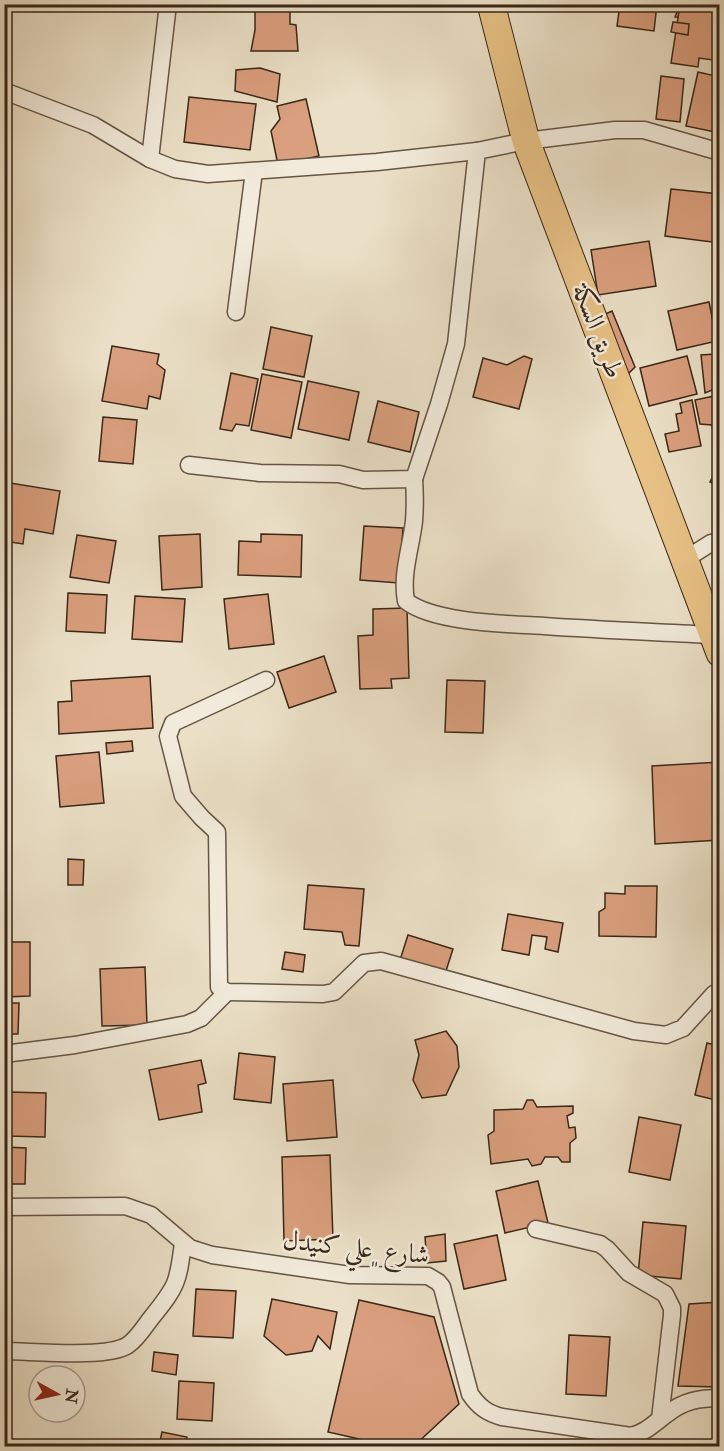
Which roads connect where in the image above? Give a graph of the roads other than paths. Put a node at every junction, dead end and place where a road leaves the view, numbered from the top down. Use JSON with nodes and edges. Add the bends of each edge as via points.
{"nodes":[{"id":1,"x":168,"y":4,"type":"edge"},
{"id":2,"x":491,"y":4,"type":"edge"},
{"id":3,"x":4,"y":91,"type":"edge"},
{"id":4,"x":525,"y":141,"type":"junction"},
{"id":5,"x":477,"y":151,"type":"junction"},
{"id":6,"x":720,"y":152,"type":"edge"},
{"id":7,"x":150,"y":159,"type":"junction"},
{"id":8,"x":254,"y":171,"type":"junction"},
{"id":9,"x":236,"y":312,"type":"dead end"},
{"id":10,"x":189,"y":465,"type":"dead end"},
{"id":11,"x":414,"y":478,"type":"junction"},
{"id":12,"x":720,"y":541,"type":"edge"},
{"id":13,"x":684,"y":560,"type":"junction"},
{"id":14,"x":718,"y":648,"type":"edge"},
{"id":15,"x":266,"y":680,"type":"dead end"},
{"id":16,"x":720,"y":991,"type":"edge"},
{"id":17,"x":227,"y":992,"type":"junction"},
{"id":18,"x":4,"y":1054,"type":"edge"},
{"id":19,"x":4,"y":1207,"type":"edge"},
{"id":20,"x":536,"y":1229,"type":"dead end"},
{"id":21,"x":183,"y":1243,"type":"junction"},
{"id":22,"x":4,"y":1351,"type":"edge"},
{"id":23,"x":720,"y":1398,"type":"edge"},
{"id":24,"x":651,"y":1432,"type":"edge"}],
"edges":[{"from":1,"to":7,"type":"street"},
{"from":2,"to":4,"type":"main road","name":"طريق السكة"},
{"from":3,"to":7,"type":"street","via":[[93,126]]},
{"from":4,"to":5,"type":"street"},
{"from":4,"to":6,"type":"street","via":[[644,130]]},
{"from":4,"to":13,"type":"main road","name":"طريق السكة"},
{"from":5,"to":8,"type":"street"},
{"from":5,"to":11,"type":"street","via":[[456,344]]},
{"from":7,"to":8,"type":"street","via":[[175,169],[208,174]]},
{"from":8,"to":9,"type":"street"},
{"from":10,"to":11,"type":"street","via":[[260,473],[339,474],[363,480]]},
{"from":11,"to":14,"type":"street","via":[[414,521],[405,593],[406,601],[412,605],[436,614],[477,621]]},
{"from":12,"to":13,"type":"street"},
{"from":13,"to":14,"type":"main road","name":"طريق السكة"},
{"from":15,"to":17,"type":"street","via":[[173,723],[168,736],[183,796],[218,832],[218,974],[219,987]]},
{"from":16,"to":17,"type":"street","via":[[682,1028],[666,1035],[634,1031],[381,961],[364,963],[334,993]]},
{"from":17,"to":18,"type":"street","via":[[201,1018],[187,1024]]},
{"from":19,"to":21,"type":"street","name":"شارع ﮼علي كنيدل","via":[[125,1206],[151,1215]]},
{"from":20,"to":24,"type":"street","via":[[600,1244],[629,1273],[665,1294],[672,1315]]},
{"from":21,"to":22,"type":"street","via":[[175,1285],[130,1344],[115,1352]]},
{"from":21,"to":24,"type":"street","name":"شارع ﮼علي كنيدل","via":[[212,1255],[321,1271],[434,1278],[442,1287],[470,1394],[489,1413],[623,1436]]},
{"from":23,"to":24,"type":"street","name":"شارع ﮼علي كنيدل","via":[[699,1398],[678,1406]]}]}
